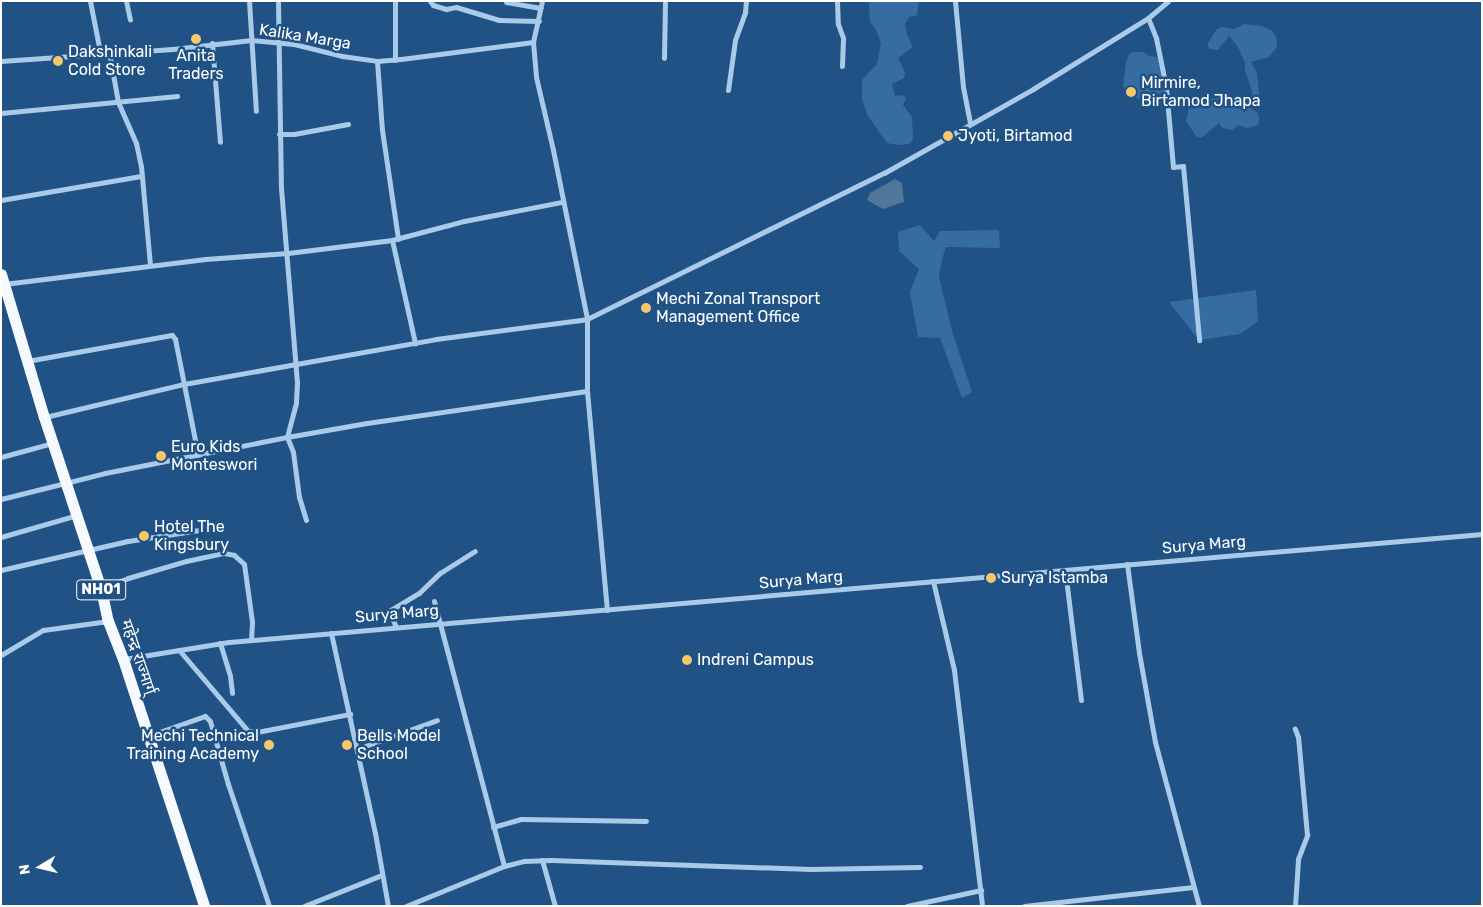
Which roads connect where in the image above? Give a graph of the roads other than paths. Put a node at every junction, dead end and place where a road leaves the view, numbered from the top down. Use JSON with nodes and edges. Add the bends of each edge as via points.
{"nodes":[{"id":1,"x":90,"y":1,"type":"edge"},
{"id":2,"x":126,"y":1,"type":"edge"},
{"id":3,"x":250,"y":1,"type":"edge"},
{"id":4,"x":278,"y":1,"type":"edge"},
{"id":5,"x":395,"y":1,"type":"edge"},
{"id":6,"x":430,"y":1,"type":"edge"},
{"id":7,"x":542,"y":1,"type":"edge"},
{"id":8,"x":665,"y":1,"type":"edge"},
{"id":9,"x":746,"y":1,"type":"edge"},
{"id":10,"x":837,"y":1,"type":"edge"},
{"id":11,"x":955,"y":1,"type":"edge"},
{"id":12,"x":1168,"y":1,"type":"edge"},
{"id":13,"x":506,"y":2,"type":"edge"},
{"id":14,"x":540,"y":8,"type":"junction"},
{"id":15,"x":1148,"y":18,"type":"junction"},
{"id":16,"x":130,"y":20,"type":"dead end"},
{"id":17,"x":539,"y":21,"type":"junction"},
{"id":18,"x":252,"y":40,"type":"junction"},
{"id":19,"x":534,"y":42,"type":"junction"},
{"id":20,"x":212,"y":43,"type":"junction"},
{"id":21,"x":279,"y":43,"type":"junction"},
{"id":22,"x":100,"y":52,"type":"junction"},
{"id":23,"x":108,"y":52,"type":"junction"},
{"id":24,"x":664,"y":58,"type":"dead end"},
{"id":25,"x":377,"y":60,"type":"junction"},
{"id":26,"x":395,"y":60,"type":"junction"},
{"id":27,"x":1,"y":61,"type":"edge"},
{"id":28,"x":842,"y":66,"type":"dead end"},
{"id":29,"x":728,"y":90,"type":"dead end"},
{"id":30,"x":177,"y":96,"type":"dead end"},
{"id":31,"x":118,"y":102,"type":"junction"},
{"id":32,"x":256,"y":111,"type":"dead end"},
{"id":33,"x":1,"y":113,"type":"edge"},
{"id":34,"x":348,"y":124,"type":"dead end"},
{"id":35,"x":970,"y":124,"type":"junction"},
{"id":36,"x":279,"y":134,"type":"junction"},
{"id":37,"x":220,"y":142,"type":"dead end"},
{"id":38,"x":141,"y":176,"type":"junction"},
{"id":39,"x":1,"y":200,"type":"edge"},
{"id":40,"x":562,"y":202,"type":"junction"},
{"id":41,"x":398,"y":239,"type":"junction"},
{"id":42,"x":392,"y":240,"type":"junction"},
{"id":43,"x":288,"y":253,"type":"junction"},
{"id":44,"x":150,"y":265,"type":"junction"},
{"id":45,"x":2,"y":279,"type":"edge"},
{"id":46,"x":587,"y":319,"type":"junction"},
{"id":47,"x":1199,"y":340,"type":"dead end"},
{"id":48,"x":415,"y":343,"type":"junction"},
{"id":49,"x":27,"y":361,"type":"junction"},
{"id":50,"x":295,"y":364,"type":"junction"},
{"id":51,"x":184,"y":384,"type":"junction"},
{"id":52,"x":587,"y":391,"type":"junction"},
{"id":53,"x":44,"y":417,"type":"junction"},
{"id":54,"x":287,"y":438,"type":"junction"},
{"id":55,"x":54,"y":443,"type":"junction"},
{"id":56,"x":198,"y":455,"type":"junction"},
{"id":57,"x":1,"y":457,"type":"edge"},
{"id":58,"x":66,"y":482,"type":"junction"},
{"id":59,"x":1,"y":499,"type":"edge"},
{"id":60,"x":77,"y":515,"type":"junction"},
{"id":61,"x":306,"y":520,"type":"dead end"},
{"id":62,"x":199,"y":530,"type":"dead end"},
{"id":63,"x":1482,"y":534,"type":"edge"},
{"id":64,"x":1,"y":537,"type":"edge"},
{"id":65,"x":89,"y":550,"type":"junction"},
{"id":66,"x":475,"y":551,"type":"dead end"},
{"id":67,"x":1127,"y":564,"type":"junction"},
{"id":68,"x":1,"y":570,"type":"edge"},
{"id":69,"x":1065,"y":570,"type":"junction"},
{"id":70,"x":933,"y":581,"type":"junction"},
{"id":71,"x":101,"y":588,"type":"junction"},
{"id":72,"x":434,"y":601,"type":"dead end"},
{"id":73,"x":607,"y":610,"type":"junction"},
{"id":74,"x":108,"y":621,"type":"junction"},
{"id":75,"x":438,"y":623,"type":"junction"},
{"id":76,"x":396,"y":627,"type":"junction"},
{"id":77,"x":331,"y":633,"type":"junction"},
{"id":78,"x":251,"y":640,"type":"junction"},
{"id":79,"x":220,"y":643,"type":"junction"},
{"id":80,"x":179,"y":650,"type":"junction"},
{"id":81,"x":1,"y":656,"type":"edge"},
{"id":82,"x":124,"y":659,"type":"junction"},
{"id":83,"x":232,"y":693,"type":"dead end"},
{"id":84,"x":1081,"y":700,"type":"dead end"},
{"id":85,"x":350,"y":714,"type":"junction"},
{"id":86,"x":437,"y":720,"type":"dead end"},
{"id":87,"x":1295,"y":729,"type":"dead end"},
{"id":88,"x":148,"y":736,"type":"junction"},
{"id":89,"x":357,"y":749,"type":"junction"},
{"id":90,"x":646,"y":821,"type":"dead end"},
{"id":91,"x":493,"y":826,"type":"junction"},
{"id":92,"x":542,"y":860,"type":"junction"},
{"id":93,"x":504,"y":866,"type":"junction"},
{"id":94,"x":920,"y":867,"type":"dead end"},
{"id":95,"x":382,"y":875,"type":"junction"},
{"id":96,"x":1194,"y":887,"type":"junction"},
{"id":97,"x":981,"y":890,"type":"junction"},
{"id":98,"x":204,"y":906,"type":"edge"},
{"id":99,"x":269,"y":906,"type":"edge"},
{"id":100,"x":304,"y":906,"type":"edge"},
{"id":101,"x":388,"y":906,"type":"edge"},
{"id":102,"x":406,"y":906,"type":"edge"},
{"id":103,"x":555,"y":906,"type":"edge"},
{"id":104,"x":907,"y":906,"type":"edge"},
{"id":105,"x":982,"y":906,"type":"edge"},
{"id":106,"x":1024,"y":906,"type":"edge"},
{"id":107,"x":1199,"y":906,"type":"edge"},
{"id":108,"x":1295,"y":906,"type":"edge"}],
"edges":[{"from":1,"to":22,"type":"street"},
{"from":2,"to":16,"type":"street"},
{"from":3,"to":18,"type":"street"},
{"from":4,"to":21,"type":"street"},
{"from":5,"to":26,"type":"street"},
{"from":6,"to":17,"type":"street","via":[[433,6],[456,7],[499,20]]},
{"from":7,"to":14,"type":"street"},
{"from":8,"to":24,"type":"street"},
{"from":9,"to":29,"type":"street","via":[[735,40]]},
{"from":10,"to":28,"type":"street","via":[[838,24],[843,38]]},
{"from":11,"to":35,"type":"street"},
{"from":12,"to":15,"type":"street"},
{"from":13,"to":14,"type":"street"},
{"from":14,"to":17,"type":"street"},
{"from":15,"to":35,"type":"street"},
{"from":15,"to":47,"type":"street","via":[[1156,38],[1166,87],[1173,167],[1183,166]]},
{"from":17,"to":19,"type":"street"},
{"from":18,"to":20,"type":"street","name":"Kalika Marga"},
{"from":18,"to":21,"type":"street","name":"Kalika Marga"},
{"from":18,"to":32,"type":"street"},
{"from":19,"to":26,"type":"street","name":"Kalika Marga"},
{"from":19,"to":40,"type":"street","via":[[536,77]]},
{"from":20,"to":23,"type":"street","name":"Kalika Marga","via":[[173,49]]},
{"from":20,"to":37,"type":"street"},
{"from":21,"to":25,"type":"street","name":"Kalika Marga"},
{"from":21,"to":36,"type":"street"},
{"from":22,"to":23,"type":"street","name":"Kalika Marga"},
{"from":22,"to":27,"type":"street","name":"Kalika Marga"},
{"from":23,"to":31,"type":"street"},
{"from":25,"to":26,"type":"street","name":"Kalika Marga"},
{"from":25,"to":41,"type":"street","via":[[382,130]]},
{"from":30,"to":31,"type":"street"},
{"from":31,"to":33,"type":"street"},
{"from":31,"to":38,"type":"street","via":[[136,143]]},
{"from":34,"to":36,"type":"street"},
{"from":35,"to":46,"type":"street","via":[[884,173]]},
{"from":36,"to":43,"type":"street"},
{"from":38,"to":39,"type":"street"},
{"from":38,"to":44,"type":"street"},
{"from":40,"to":41,"type":"street"},
{"from":40,"to":46,"type":"street"},
{"from":41,"to":42,"type":"street"},
{"from":42,"to":43,"type":"street"},
{"from":42,"to":48,"type":"street"},
{"from":43,"to":44,"type":"street"},
{"from":43,"to":50,"type":"street"},
{"from":44,"to":45,"type":"street"},
{"from":45,"to":49,"type":"highway","name":"महेन्द्र राज्मार्ग्","number":"NH01"},
{"from":46,"to":48,"type":"street"},
{"from":46,"to":52,"type":"street"},
{"from":48,"to":50,"type":"street"},
{"from":49,"to":51,"type":"street","via":[[168,334],[175,339]]},
{"from":49,"to":53,"type":"highway","name":"महेन्द्र राज्मार्ग्","number":"NH01"},
{"from":50,"to":51,"type":"street"},
{"from":50,"to":54,"type":"street","via":[[296,403]]},
{"from":51,"to":53,"type":"street"},
{"from":51,"to":56,"type":"street"},
{"from":52,"to":54,"type":"street"},
{"from":52,"to":73,"type":"street"},
{"from":53,"to":55,"type":"highway","name":"महेन्द्र राज्मार्ग्","number":"NH01"},
{"from":54,"to":56,"type":"street"},
{"from":54,"to":61,"type":"street","via":[[293,452],[299,497]]},
{"from":55,"to":57,"type":"street"},
{"from":55,"to":58,"type":"highway","name":"महेन्द्र राज्मार्ग्","number":"NH01"},
{"from":56,"to":58,"type":"street"},
{"from":58,"to":59,"type":"street"},
{"from":58,"to":60,"type":"highway","name":"महेन्द्र राज्मार्ग्","number":"NH01"},
{"from":60,"to":64,"type":"street"},
{"from":60,"to":65,"type":"highway","name":"महेन्द्र राज्मार्ग्","number":"NH01"},
{"from":62,"to":65,"type":"street"},
{"from":63,"to":67,"type":"street","name":"Surya Marg"},
{"from":65,"to":68,"type":"street"},
{"from":65,"to":71,"type":"highway","name":"महेन्द्र राज्मार्ग्","number":"NH01"},
{"from":66,"to":76,"type":"street","via":[[389,611]]},
{"from":67,"to":69,"type":"street","name":"Surya Marg"},
{"from":67,"to":96,"type":"street","via":[[1156,742]]},
{"from":69,"to":70,"type":"street","name":"Surya Marg"},
{"from":69,"to":84,"type":"street"},
{"from":70,"to":73,"type":"street","name":"Surya Marg"},
{"from":70,"to":97,"type":"street","via":[[954,670]]},
{"from":71,"to":74,"type":"highway","name":"महेन्द्र राज्मार्ग्","number":"NH01"},
{"from":71,"to":78,"type":"street","via":[[186,561],[224,553],[234,555],[244,564],[252,622]]},
{"from":72,"to":75,"type":"street"},
{"from":73,"to":75,"type":"street","name":"Surya Marg"},
{"from":74,"to":81,"type":"street","via":[[43,630]]},
{"from":74,"to":82,"type":"highway","name":"महेन्द्र राज्मार्ग्","number":"NH01"},
{"from":75,"to":76,"type":"street","name":"Surya Marg"},
{"from":75,"to":91,"type":"street"},
{"from":76,"to":77,"type":"street","name":"Surya Marg"},
{"from":77,"to":78,"type":"street","name":"Surya Marg"},
{"from":77,"to":85,"type":"street"},
{"from":78,"to":79,"type":"street","name":"Surya Marg"},
{"from":79,"to":80,"type":"street","name":"Surya Marg"},
{"from":79,"to":83,"type":"street"},
{"from":80,"to":82,"type":"street","name":"Surya Marg"},
{"from":80,"to":85,"type":"street","via":[[248,731]]},
{"from":82,"to":88,"type":"highway","name":"महेन्द्र राज्मार्ग्","number":"NH01"},
{"from":85,"to":89,"type":"street"},
{"from":86,"to":89,"type":"street"},
{"from":87,"to":108,"type":"street","via":[[1307,835],[1298,859]]},
{"from":88,"to":98,"type":"highway","name":"महेन्द्र राज्मार्ग्","number":"NH01"},
{"from":88,"to":99,"type":"street","via":[[205,716],[210,721]]},
{"from":89,"to":95,"type":"street"},
{"from":90,"to":91,"type":"street","via":[[521,819]]},
{"from":91,"to":93,"type":"street"},
{"from":92,"to":93,"type":"street"},
{"from":92,"to":94,"type":"street","via":[[737,868]]},
{"from":92,"to":103,"type":"street"},
{"from":93,"to":102,"type":"street"},
{"from":95,"to":100,"type":"street"},
{"from":95,"to":101,"type":"street"},
{"from":96,"to":106,"type":"street"},
{"from":96,"to":107,"type":"street"},
{"from":97,"to":104,"type":"street"},
{"from":97,"to":105,"type":"street"}]}
